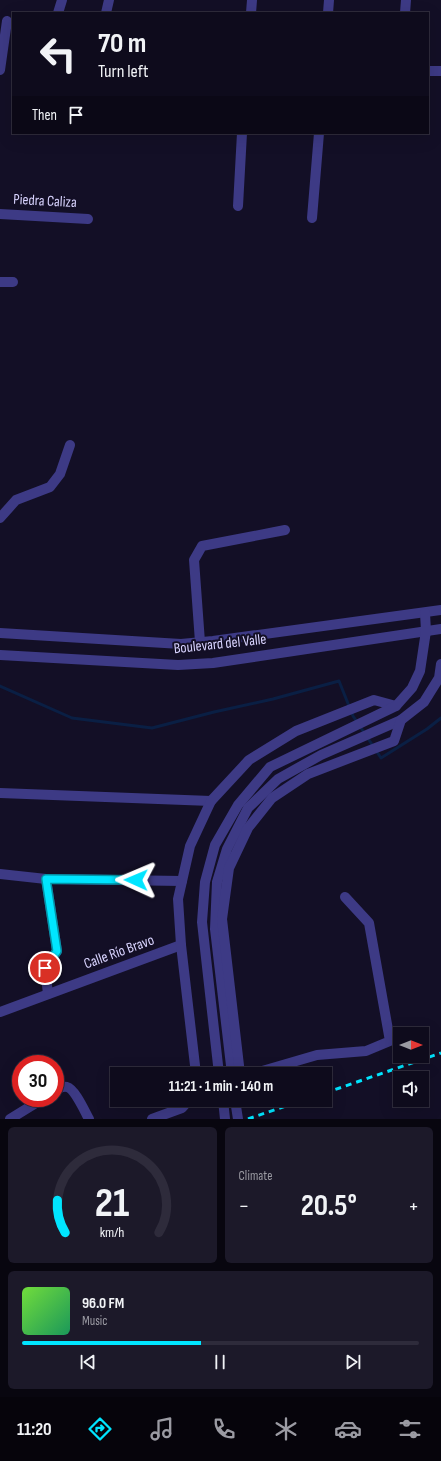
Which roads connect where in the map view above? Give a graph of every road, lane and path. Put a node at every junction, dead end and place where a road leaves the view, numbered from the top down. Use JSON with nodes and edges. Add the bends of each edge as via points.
{"nodes":[{"id":1,"x":62,"y":0,"type":"edge"},
{"id":2,"x":109,"y":0,"type":"edge"},
{"id":3,"x":252,"y":0,"type":"edge"},
{"id":4,"x":329,"y":0,"type":"edge"},
{"id":5,"x":406,"y":0,"type":"edge"},
{"id":6,"x":58,"y":12,"type":"edge"},
{"id":7,"x":106,"y":12,"type":"edge"},
{"id":8,"x":251,"y":12,"type":"edge"},
{"id":9,"x":328,"y":12,"type":"edge"},
{"id":10,"x":405,"y":12,"type":"edge"},
{"id":11,"x":7,"y":21,"type":"edge"},
{"id":12,"x":0,"y":70,"type":"edge"},
{"id":13,"x":429,"y":71,"type":"edge"},
{"id":14,"x":441,"y":72,"type":"edge"},
{"id":15,"x":242,"y":134,"type":"edge"},
{"id":16,"x":319,"y":134,"type":"edge"},
{"id":17,"x":238,"y":206,"type":"dead end"},
{"id":18,"x":0,"y":214,"type":"edge"},
{"id":19,"x":312,"y":218,"type":"dead end"},
{"id":20,"x":88,"y":219,"type":"dead end"},
{"id":21,"x":0,"y":282,"type":"edge"},
{"id":22,"x":14,"y":282,"type":"dead end"},
{"id":23,"x":70,"y":445,"type":"dead end"},
{"id":24,"x":0,"y":518,"type":"edge"},
{"id":25,"x":285,"y":530,"type":"dead end"},
{"id":26,"x":441,"y":605,"type":"edge"},
{"id":27,"x":441,"y":611,"type":"edge"},
{"id":28,"x":425,"y":612,"type":"junction"},
{"id":29,"x":441,"y":629,"type":"edge"},
{"id":30,"x":426,"y":630,"type":"junction"},
{"id":31,"x":0,"y":633,"type":"edge"},
{"id":32,"x":200,"y":642,"type":"junction"},
{"id":33,"x":0,"y":655,"type":"edge"},
{"id":34,"x":441,"y":664,"type":"edge"},
{"id":35,"x":396,"y":706,"type":"junction"},
{"id":36,"x":401,"y":720,"type":"junction"},
{"id":37,"x":0,"y":793,"type":"edge"},
{"id":38,"x":211,"y":801,"type":"junction"},
{"id":39,"x":0,"y":874,"type":"edge"},
{"id":40,"x":46,"y":879,"type":"junction"},
{"id":41,"x":182,"y":881,"type":"junction"},
{"id":42,"x":345,"y":897,"type":"dead end"},
{"id":43,"x":181,"y":945,"type":"junction"},
{"id":44,"x":48,"y":994,"type":"junction"},
{"id":45,"x":0,"y":1012,"type":"edge"},
{"id":46,"x":195,"y":1067,"type":"edge"},
{"id":47,"x":218,"y":1067,"type":"edge"},
{"id":48,"x":233,"y":1067,"type":"edge"},
{"id":49,"x":234,"y":1067,"type":"edge"},
{"id":50,"x":276,"y":1067,"type":"edge"},
{"id":51,"x":64,"y":1087,"type":"edge"},
{"id":52,"x":29,"y":1107,"type":"edge"},
{"id":53,"x":183,"y":1107,"type":"edge"},
{"id":54,"x":224,"y":1107,"type":"edge"},
{"id":55,"x":236,"y":1107,"type":"edge"},
{"id":56,"x":10,"y":1119,"type":"edge"},
{"id":57,"x":89,"y":1119,"type":"edge"},
{"id":58,"x":152,"y":1119,"type":"edge"},
{"id":59,"x":225,"y":1119,"type":"edge"},
{"id":60,"x":238,"y":1119,"type":"edge"}],
"edges":[{"from":1,"to":6,"type":"street"},
{"from":2,"to":7,"type":"street"},
{"from":3,"to":8,"type":"street"},
{"from":4,"to":9,"type":"street"},
{"from":5,"to":10,"type":"street"},
{"from":11,"to":12,"type":"street"},
{"from":13,"to":14,"type":"street"},
{"from":15,"to":17,"type":"street"},
{"from":16,"to":19,"type":"street"},
{"from":18,"to":20,"type":"street","name":"Piedra Caliza"},
{"from":21,"to":22,"type":"street"},
{"from":23,"to":24,"type":"street","via":[[60,474],[50,487],[16,500]]},
{"from":25,"to":32,"type":"street","via":[[202,546],[194,560]]},
{"from":26,"to":27,"type":"street"},
{"from":27,"to":28,"type":"street","name":"Boulevard del Valle"},
{"from":28,"to":30,"type":"street"},
{"from":28,"to":32,"type":"street","name":"Boulevard del Valle"},
{"from":29,"to":30,"type":"street","name":"Boulevard del Valle"},
{"from":30,"to":33,"type":"street","name":"Boulevard del Valle","via":[[213,663],[178,665]]},
{"from":30,"to":35,"type":"street","via":[[420,671],[412,688]]},
{"from":31,"to":32,"type":"street","name":"Boulevard del Valle","via":[[181,644]]},
{"from":34,"to":36,"type":"street","via":[[439,678],[424,702]]},
{"from":35,"to":38,"type":"street","via":[[374,700],[296,731],[249,760]]},
{"from":35,"to":47,"type":"street","via":[[270,766],[238,805],[215,845],[205,882],[202,922]]},
{"from":36,"to":48,"type":"street","via":[[321,755],[278,779],[248,808],[227,849],[217,882],[215,929]]},
{"from":36,"to":49,"type":"street","via":[[394,741],[308,774],[272,798],[248,828],[229,868],[222,919]]},
{"from":37,"to":38,"type":"street"},
{"from":38,"to":41,"type":"street","via":[[190,846]]},
{"from":39,"to":40,"type":"street"},
{"from":40,"to":41,"type":"street"},
{"from":40,"to":44,"type":"street","via":[[57,951],[45,968]]},
{"from":41,"to":43,"type":"street","via":[[178,899]]},
{"from":42,"to":50,"type":"street","via":[[369,922],[390,1040],[366,1051],[317,1055]]},
{"from":43,"to":44,"type":"street","name":"Calle Río Bravo"},
{"from":43,"to":46,"type":"street"},
{"from":44,"to":45,"type":"street","name":"Calle Río Bravo"},
{"from":51,"to":57,"type":"street","via":[[73,1091]]},
{"from":52,"to":56,"type":"street"},
{"from":53,"to":58,"type":"street"},
{"from":54,"to":59,"type":"street"},
{"from":55,"to":60,"type":"street"}]}
